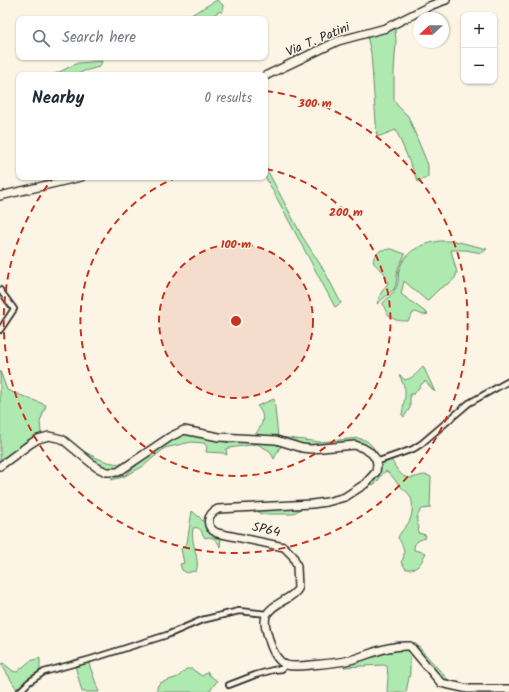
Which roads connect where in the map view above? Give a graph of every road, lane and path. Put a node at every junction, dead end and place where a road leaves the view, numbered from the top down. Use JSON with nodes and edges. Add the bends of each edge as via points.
{"nodes":[{"id":1,"x":446,"y":0,"type":"edge"},
{"id":2,"x":268,"y":75,"type":"edge"},
{"id":3,"x":68,"y":180,"type":"edge"},
{"id":4,"x":0,"y":196,"type":"edge"},
{"id":5,"x":0,"y":290,"type":"edge"},
{"id":6,"x":0,"y":330,"type":"edge"},
{"id":7,"x":509,"y":381,"type":"edge"},
{"id":8,"x":376,"y":462,"type":"junction"},
{"id":9,"x":0,"y":466,"type":"edge"},
{"id":10,"x":267,"y":614,"type":"junction"},
{"id":11,"x":285,"y":664,"type":"junction"},
{"id":12,"x":229,"y":685,"type":"dead end"},
{"id":13,"x":509,"y":689,"type":"edge"},
{"id":14,"x":19,"y":692,"type":"edge"}],
"edges":[{"from":1,"to":2,"type":"street","name":"Via T. Patini","via":[[386,28],[338,41]]},
{"from":3,"to":4,"type":"street"},
{"from":5,"to":6,"type":"street","via":[[14,309]]},
{"from":7,"to":8,"type":"street","via":[[469,403],[413,449]]},
{"from":8,"to":9,"type":"street","via":[[371,453],[355,445],[311,449],[276,440],[219,437],[184,430],[118,472],[106,472],[96,467],[62,439],[49,436],[38,439]]},
{"from":8,"to":10,"type":"street","name":"SP64","number":"SP64","via":[[376,472],[372,477],[353,494],[339,500],[218,509],[208,517],[213,531],[284,547],[293,556],[297,566],[298,589]]},
{"from":10,"to":11,"type":"street","via":[[266,627],[271,647]]},
{"from":10,"to":14,"type":"street","via":[[239,611],[202,620],[167,635],[44,672]]},
{"from":11,"to":12,"type":"street","via":[[282,669],[255,675]]},
{"from":11,"to":13,"type":"street","via":[[327,664],[351,660],[398,645],[410,646],[441,683],[468,689]]}]}
